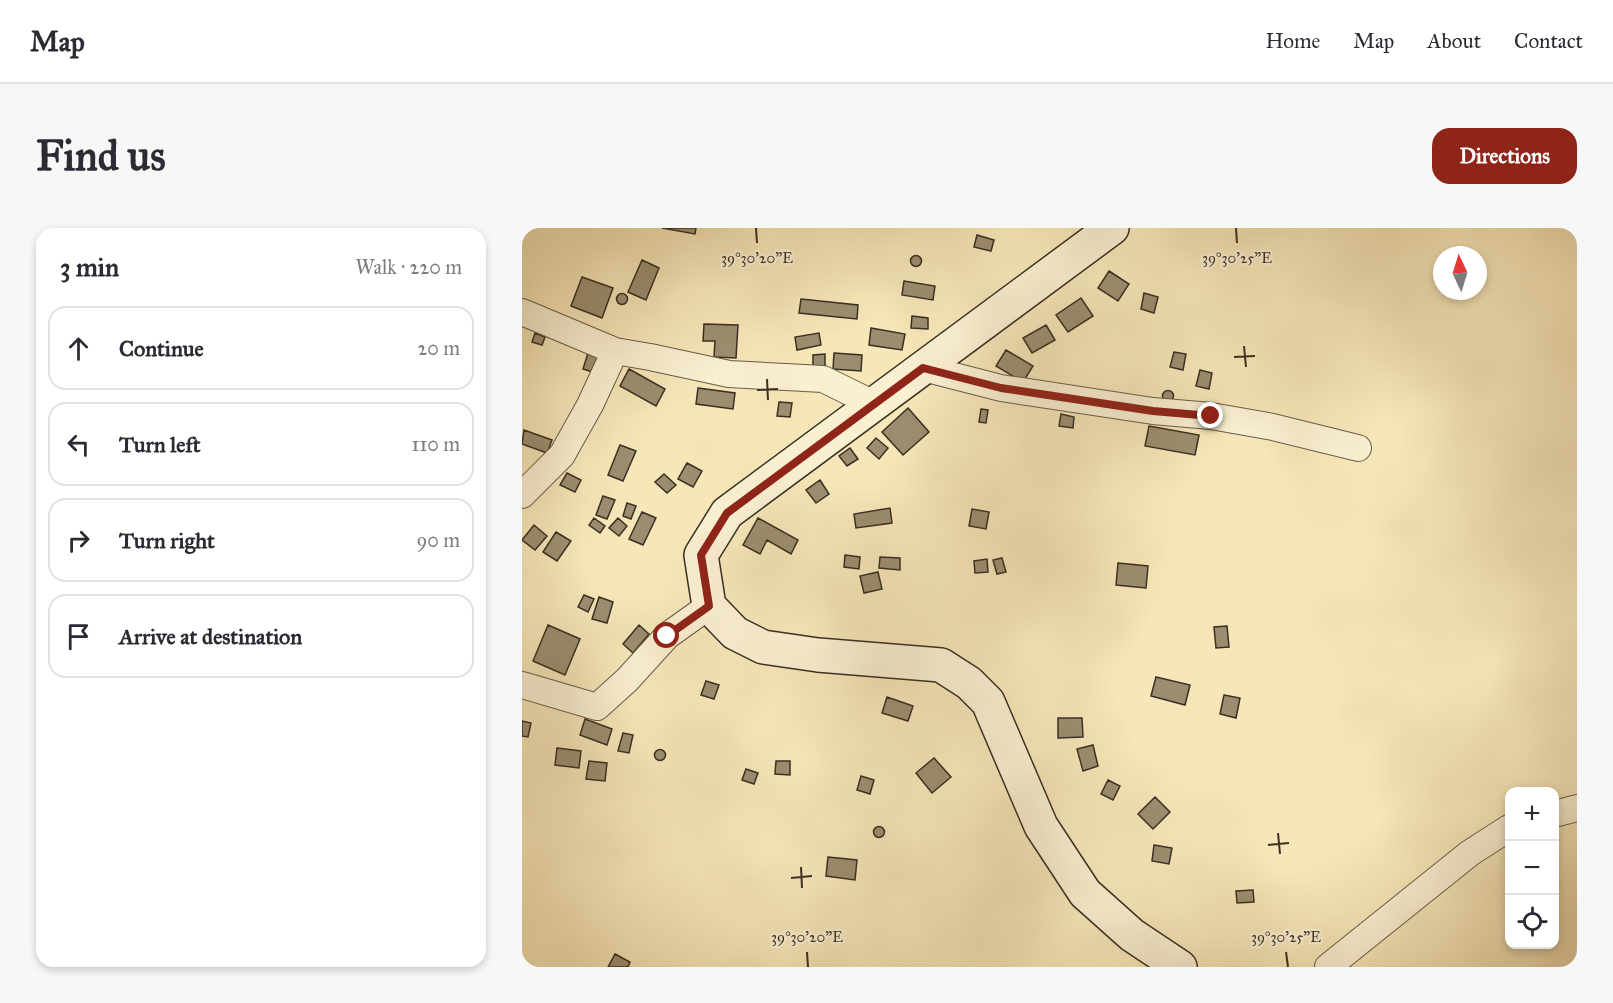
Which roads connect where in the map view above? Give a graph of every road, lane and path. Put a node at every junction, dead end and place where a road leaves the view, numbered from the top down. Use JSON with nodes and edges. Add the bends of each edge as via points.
{"nodes":[{"id":1,"x":1112,"y":228,"type":"edge"},
{"id":2,"x":522,"y":312,"type":"edge"},
{"id":3,"x":615,"y":351,"type":"junction"},
{"id":4,"x":923,"y":368,"type":"junction"},
{"id":5,"x":874,"y":404,"type":"junction"},
{"id":6,"x":1358,"y":448,"type":"dead end"},
{"id":7,"x":522,"y":495,"type":"edge"},
{"id":8,"x":709,"y":606,"type":"junction"},
{"id":9,"x":522,"y":685,"type":"edge"},
{"id":10,"x":1577,"y":808,"type":"edge"},
{"id":11,"x":1559,"y":813,"type":"edge"},
{"id":12,"x":1505,"y":831,"type":"edge"},
{"id":13,"x":1180,"y":967,"type":"edge"},
{"id":14,"x":1328,"y":967,"type":"edge"}],
"edges":[{"from":1,"to":4,"type":"street"},
{"from":2,"to":3,"type":"street"},
{"from":3,"to":5,"type":"street","via":[[729,374],[823,379]]},
{"from":3,"to":7,"type":"street","via":[[562,455]]},
{"from":4,"to":5,"type":"street"},
{"from":4,"to":6,"type":"street","via":[[1001,388],[1211,416]]},
{"from":5,"to":8,"type":"street","via":[[727,513],[701,555]]},
{"from":8,"to":9,"type":"street","via":[[667,636],[597,706]]},
{"from":8,"to":13,"type":"street","via":[[735,633],[763,647],[941,665],[969,683],[988,702],[1041,826],[1085,892],[1132,935]]},
{"from":10,"to":11,"type":"street"},
{"from":12,"to":14,"type":"street","via":[[1470,853]]}]}
